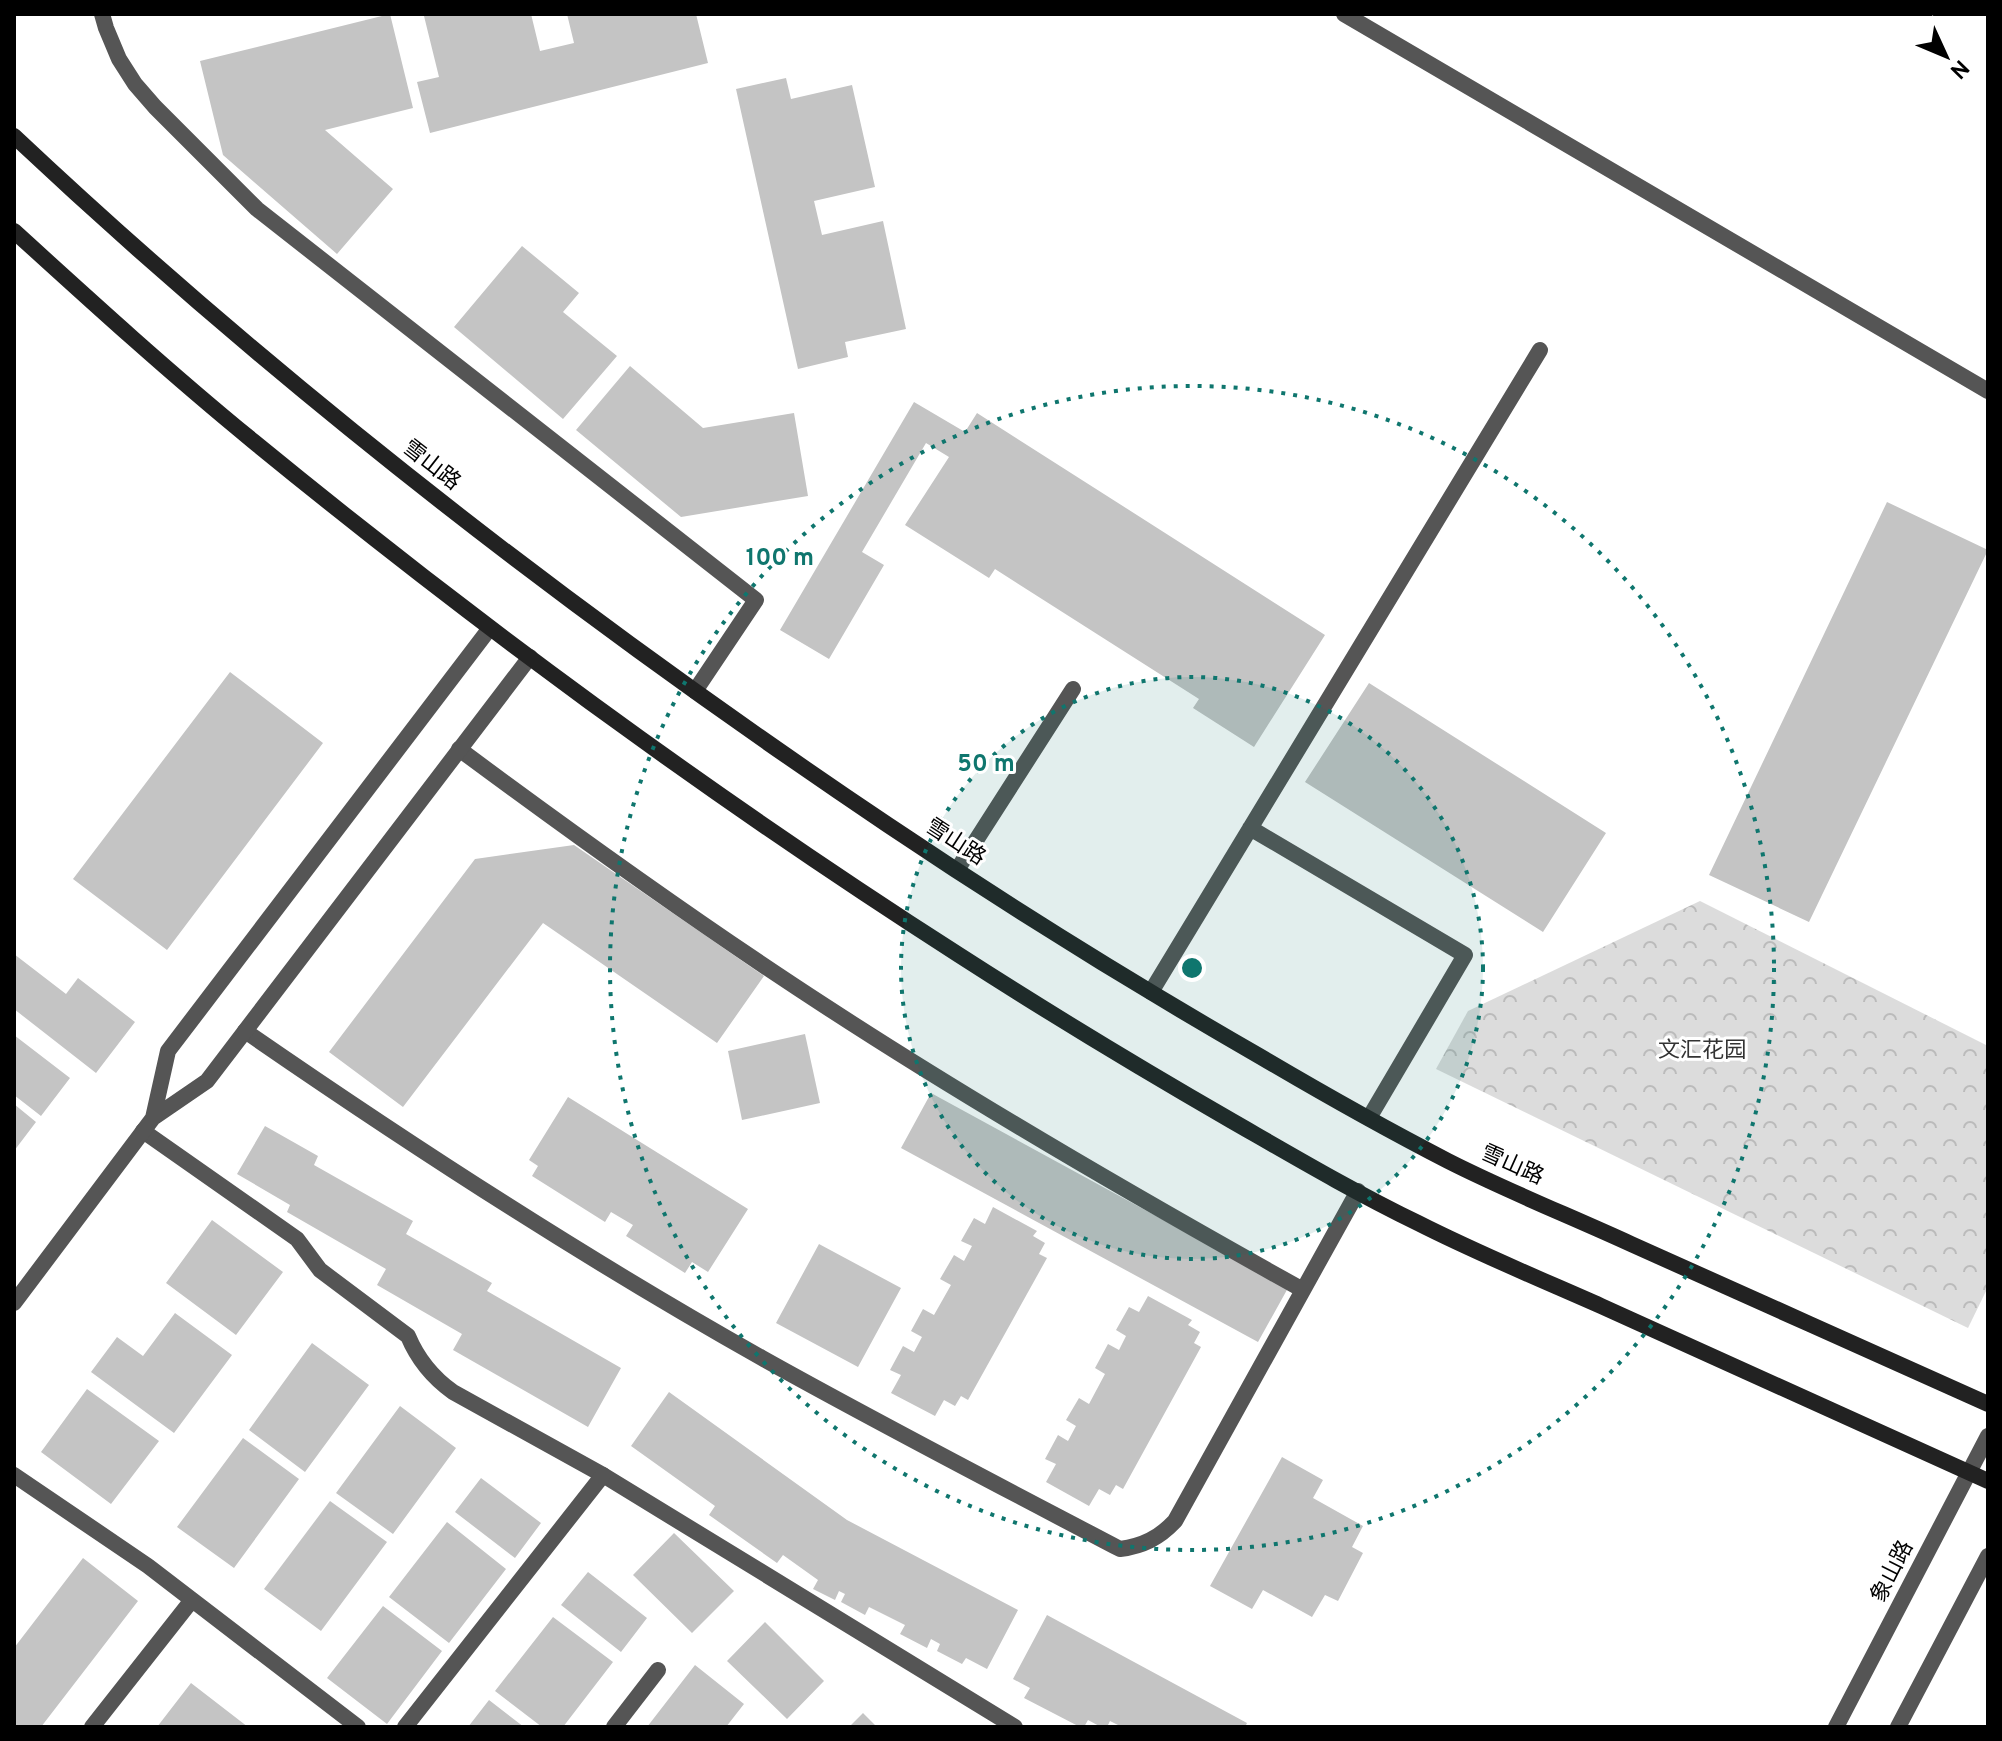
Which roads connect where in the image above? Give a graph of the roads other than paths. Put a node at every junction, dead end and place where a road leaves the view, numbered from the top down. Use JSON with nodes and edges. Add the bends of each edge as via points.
{"nodes":[{"id":1,"x":102,"y":14,"type":"edge"},
{"id":2,"x":1344,"y":14,"type":"edge"},
{"id":3,"x":14,"y":136,"type":"edge"},
{"id":4,"x":14,"y":231,"type":"edge"},
{"id":5,"x":1540,"y":350,"type":"dead end"},
{"id":6,"x":1988,"y":391,"type":"edge"},
{"id":7,"x":490,"y":628,"type":"junction"},
{"id":8,"x":530,"y":657,"type":"junction"},
{"id":9,"x":1073,"y":689,"type":"dead end"},
{"id":10,"x":695,"y":691,"type":"junction"},
{"id":11,"x":459,"y":749,"type":"junction"},
{"id":12,"x":1250,"y":828,"type":"junction"},
{"id":13,"x":957,"y":870,"type":"junction"},
{"id":14,"x":1151,"y":992,"type":"junction"},
{"id":15,"x":245,"y":1031,"type":"junction"},
{"id":16,"x":1369,"y":1118,"type":"junction"},
{"id":17,"x":148,"y":1124,"type":"junction"},
{"id":18,"x":1358,"y":1191,"type":"junction"},
{"id":19,"x":1303,"y":1290,"type":"junction"},
{"id":20,"x":14,"y":1303,"type":"edge"},
{"id":21,"x":1988,"y":1404,"type":"edge"},
{"id":22,"x":1988,"y":1436,"type":"edge"},
{"id":23,"x":1969,"y":1472,"type":"junction"},
{"id":24,"x":14,"y":1475,"type":"edge"},
{"id":25,"x":603,"y":1475,"type":"junction"},
{"id":26,"x":1988,"y":1481,"type":"edge"},
{"id":27,"x":1988,"y":1556,"type":"edge"},
{"id":28,"x":192,"y":1600,"type":"junction"},
{"id":29,"x":658,"y":1670,"type":"dead end"},
{"id":30,"x":92,"y":1727,"type":"edge"},
{"id":31,"x":358,"y":1727,"type":"edge"},
{"id":32,"x":405,"y":1727,"type":"edge"},
{"id":33,"x":614,"y":1727,"type":"edge"},
{"id":34,"x":1015,"y":1727,"type":"edge"},
{"id":35,"x":1836,"y":1727,"type":"edge"},
{"id":36,"x":1899,"y":1727,"type":"edge"}],
"edges":[{"from":1,"to":10,"type":"street","via":[[135,84],[257,209],[756,600]]},
{"from":2,"to":6,"type":"street"},
{"from":3,"to":10,"type":"main road","name":"雪山路","via":[[164,273],[422,488]]},
{"from":4,"to":7,"type":"main road","via":[[250,439]]},
{"from":5,"to":12,"type":"street"},
{"from":7,"to":8,"type":"main road"},
{"from":7,"to":17,"type":"street","via":[[168,1051]]},
{"from":8,"to":11,"type":"street"},
{"from":8,"to":18,"type":"main road","via":[[892,912],[1153,1075]]},
{"from":9,"to":13,"type":"street"},
{"from":10,"to":13,"type":"main road","name":"雪山路"},
{"from":11,"to":15,"type":"street"},
{"from":11,"to":19,"type":"street","via":[[837,1014],[1114,1184]]},
{"from":12,"to":14,"type":"street"},
{"from":12,"to":16,"type":"street","via":[[1465,955]]},
{"from":13,"to":14,"type":"main road","name":"雪山路"},
{"from":14,"to":16,"type":"main road","name":"雪山路"},
{"from":15,"to":17,"type":"street","via":[[207,1081]]},
{"from":15,"to":19,"type":"street","via":[[612,1271],[855,1409],[1120,1549],[1149,1542],[1175,1521]]},
{"from":16,"to":21,"type":"main road","name":"雪山路","via":[[1450,1162]]},
{"from":17,"to":20,"type":"street"},
{"from":17,"to":25,"type":"street","via":[[297,1239],[320,1270],[408,1336],[415,1353],[445,1387]]},
{"from":18,"to":19,"type":"street"},
{"from":18,"to":23,"type":"main road","via":[[1418,1224]]},
{"from":22,"to":23,"type":"street","name":"象山路"},
{"from":23,"to":26,"type":"main road"},
{"from":23,"to":35,"type":"street","name":"象山路"},
{"from":24,"to":28,"type":"street"},
{"from":25,"to":32,"type":"street"},
{"from":25,"to":34,"type":"street"},
{"from":27,"to":36,"type":"street"},
{"from":28,"to":30,"type":"street"},
{"from":28,"to":31,"type":"street"},
{"from":29,"to":33,"type":"street"}]}
